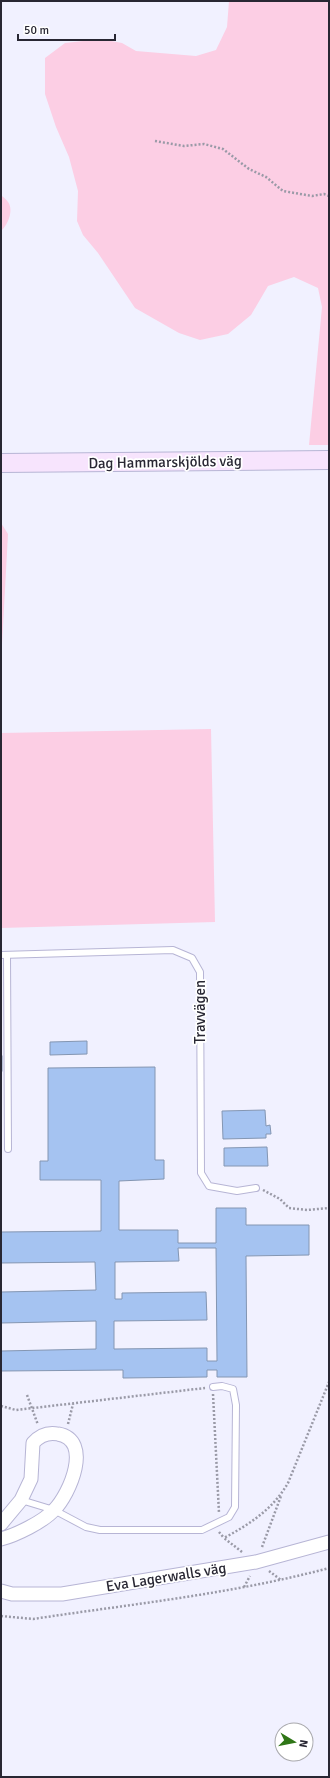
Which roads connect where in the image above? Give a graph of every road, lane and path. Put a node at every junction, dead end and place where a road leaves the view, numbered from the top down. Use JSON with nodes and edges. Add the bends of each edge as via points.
{"nodes":[{"id":1,"x":155,"y":141,"type":"dead end"},
{"id":2,"x":329,"y":196,"type":"edge"},
{"id":3,"x":329,"y":460,"type":"edge"},
{"id":4,"x":1,"y":463,"type":"edge"},
{"id":5,"x":4,"y":955,"type":"edge"},
{"id":6,"x":8,"y":1149,"type":"dead end"},
{"id":7,"x":256,"y":1188,"type":"joint"},
{"id":8,"x":329,"y":1208,"type":"edge"},
{"id":9,"x":329,"y":1382,"type":"edge"},
{"id":10,"x":213,"y":1387,"type":"junction"},
{"id":11,"x":27,"y":1395,"type":"dead end"},
{"id":12,"x":73,"y":1404,"type":"junction"},
{"id":13,"x":1,"y":1406,"type":"edge"},
{"id":14,"x":32,"y":1408,"type":"junction"},
{"id":15,"x":42,"y":1435,"type":"junction"},
{"id":16,"x":65,"y":1435,"type":"junction"},
{"id":17,"x":282,"y":1494,"type":"junction"},
{"id":18,"x":21,"y":1500,"type":"junction"},
{"id":19,"x":54,"y":1510,"type":"junction"},
{"id":20,"x":218,"y":1523,"type":"junction"},
{"id":21,"x":1,"y":1524,"type":"edge"},
{"id":22,"x":224,"y":1538,"type":"junction"},
{"id":23,"x":1,"y":1539,"type":"edge"},
{"id":24,"x":329,"y":1542,"type":"edge"},
{"id":25,"x":256,"y":1562,"type":"junction"},
{"id":26,"x":329,"y":1568,"type":"edge"},
{"id":27,"x":282,"y":1580,"type":"junction"},
{"id":28,"x":244,"y":1588,"type":"junction"},
{"id":29,"x":1,"y":1591,"type":"edge"},
{"id":30,"x":1,"y":1616,"type":"edge"}],
"edges":[{"from":1,"to":2,"type":"path","via":[[184,146],[204,144],[223,149],[283,191]]},
{"from":3,"to":4,"type":"main road","name":"Dag Hammarskjölds väg"},
{"from":5,"to":6,"type":"lane"},
{"from":5,"to":7,"type":"lane","name":"Travvägen","via":[[173,950],[192,958],[200,972],[201,1173],[209,1186],[237,1191]]},
{"from":7,"to":8,"type":"path","via":[[269,1192],[289,1208]]},
{"from":9,"to":17,"type":"path"},
{"from":10,"to":12,"type":"path"},
{"from":10,"to":20,"type":"path"},
{"from":10,"to":20,"type":"lane","via":[[233,1389],[236,1405],[235,1507],[229,1517]]},
{"from":11,"to":14,"type":"path"},
{"from":12,"to":14,"type":"path"},
{"from":12,"to":16,"type":"path"},
{"from":13,"to":14,"type":"path","via":[[16,1410]]},
{"from":14,"to":15,"type":"path"},
{"from":15,"to":16,"type":"street"},
{"from":15,"to":18,"type":"street","via":[[34,1443],[31,1478]]},
{"from":16,"to":19,"type":"street","via":[[73,1443],[77,1457],[75,1472],[71,1486]]},
{"from":17,"to":22,"type":"path","via":[[249,1525]]},
{"from":17,"to":25,"type":"path"},
{"from":18,"to":19,"type":"lane"},
{"from":18,"to":21,"type":"street"},
{"from":19,"to":20,"type":"lane","via":[[81,1525],[100,1530],[202,1530]]},
{"from":19,"to":23,"type":"street","via":[[20,1533]]},
{"from":20,"to":22,"type":"path","via":[[218,1529]]},
{"from":22,"to":25,"type":"path"},
{"from":24,"to":25,"type":"street","name":"Eva Lagerwalls väg"},
{"from":25,"to":27,"type":"path"},
{"from":25,"to":28,"type":"path"},
{"from":25,"to":29,"type":"street","name":"Eva Lagerwalls väg","via":[[62,1594],[12,1594]]},
{"from":26,"to":27,"type":"path"},
{"from":27,"to":28,"type":"path"},
{"from":28,"to":30,"type":"path","via":[[33,1618]]}]}
